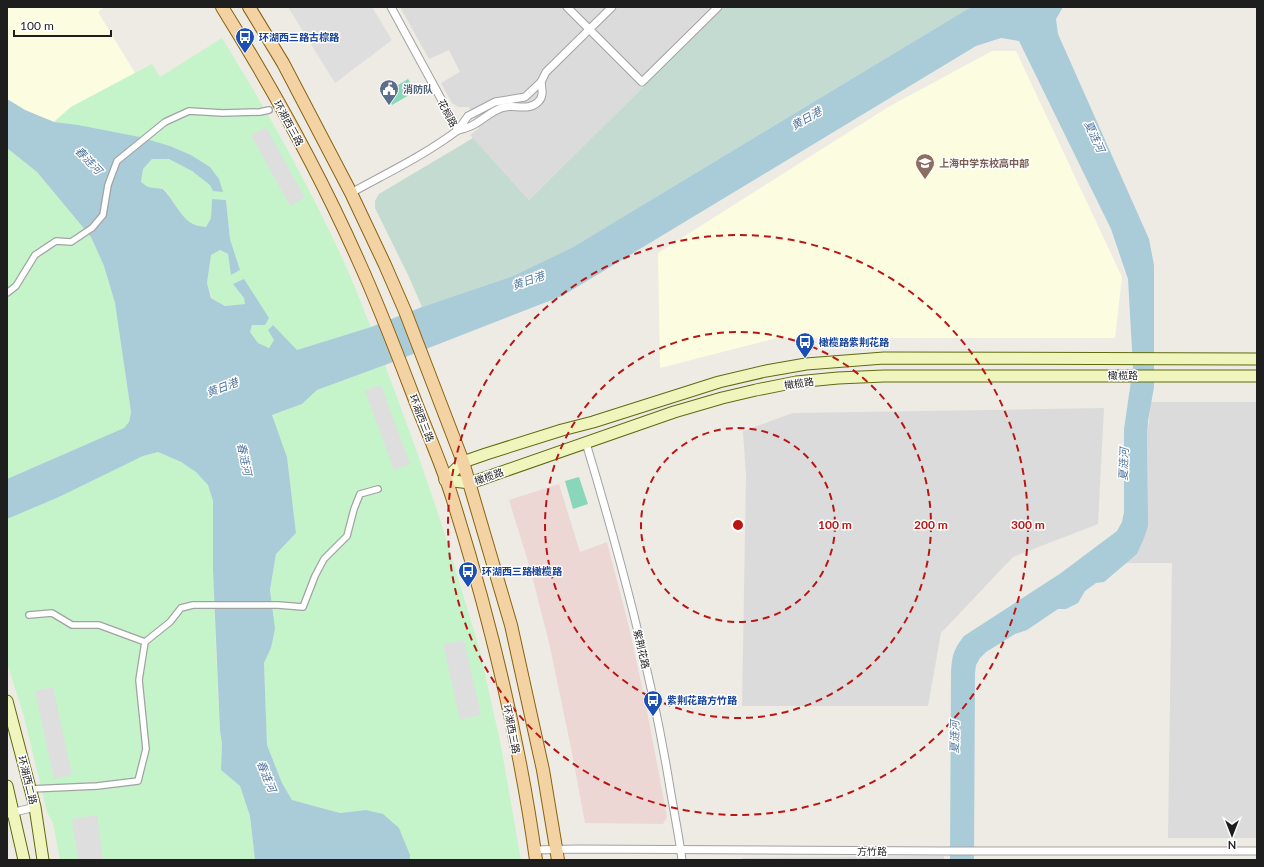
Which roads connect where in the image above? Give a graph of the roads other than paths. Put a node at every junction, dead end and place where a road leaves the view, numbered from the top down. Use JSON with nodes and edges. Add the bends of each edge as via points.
{"nodes":[{"id":1,"x":222,"y":7,"type":"edge"},
{"id":2,"x":250,"y":7,"type":"edge"},
{"id":3,"x":391,"y":7,"type":"edge"},
{"id":4,"x":567,"y":7,"type":"edge"},
{"id":5,"x":612,"y":7,"type":"edge"},
{"id":6,"x":718,"y":7,"type":"edge"},
{"id":7,"x":590,"y":30,"type":"junction"},
{"id":8,"x":541,"y":82,"type":"junction"},
{"id":9,"x":269,"y":110,"type":"dead end"},
{"id":10,"x":458,"y":130,"type":"junction"},
{"id":11,"x":351,"y":194,"type":"junction"},
{"id":12,"x":7,"y":293,"type":"edge"},
{"id":13,"x":1257,"y":359,"type":"edge"},
{"id":14,"x":1257,"y":376,"type":"edge"},
{"id":15,"x":586,"y":443,"type":"junction"},
{"id":16,"x":464,"y":462,"type":"junction"},
{"id":17,"x":446,"y":480,"type":"junction"},
{"id":18,"x":470,"y":483,"type":"junction"},
{"id":19,"x":378,"y":489,"type":"dead end"},
{"id":20,"x":29,"y":615,"type":"dead end"},
{"id":21,"x":145,"y":642,"type":"junction"},
{"id":22,"x":7,"y":702,"type":"edge"},
{"id":23,"x":7,"y":786,"type":"edge"},
{"id":24,"x":30,"y":789,"type":"junction"},
{"id":25,"x":35,"y":807,"type":"junction"},
{"id":26,"x":10,"y":813,"type":"edge"},
{"id":27,"x":681,"y":849,"type":"junction"},
{"id":28,"x":1257,"y":851,"type":"edge"},
{"id":29,"x":535,"y":855,"type":"edge"},
{"id":30,"x":557,"y":855,"type":"edge"},
{"id":31,"x":24,"y":860,"type":"edge"},
{"id":32,"x":44,"y":860,"type":"edge"},
{"id":33,"x":682,"y":860,"type":"edge"}],
"edges":[{"from":1,"to":17,"type":"main road","name":"环湖西三路","via":[[295,133],[355,254],[401,362]]},
{"from":2,"to":11,"type":"main road","via":[[283,63]]},
{"from":3,"to":10,"type":"street","name":"花榈路"},
{"from":4,"to":7,"type":"street"},
{"from":5,"to":7,"type":"street"},
{"from":6,"to":7,"type":"street","via":[[642,82]]},
{"from":7,"to":8,"type":"street","via":[[546,72]]},
{"from":8,"to":10,"type":"street","via":[[525,97],[495,102],[468,116]]},
{"from":8,"to":10,"type":"street","via":[[542,96],[532,106],[501,108],[472,126]]},
{"from":9,"to":12,"type":"street","via":[[223,113],[189,111],[165,122],[117,161],[108,185],[103,215],[92,228],[71,242],[56,240],[35,255],[16,286]]},
{"from":10,"to":11,"type":"street","name":"花榈路"},
{"from":11,"to":16,"type":"main road","via":[[405,311]]},
{"from":13,"to":16,"type":"main road","name":"橄榄路","via":[[884,358],[806,364],[719,382]]},
{"from":14,"to":15,"type":"main road","name":"橄榄路","via":[[884,376],[796,382],[722,398]]},
{"from":15,"to":18,"type":"main road","name":"橄榄路"},
{"from":15,"to":27,"type":"street","name":"紫荆花路","via":[[647,668]]},
{"from":16,"to":17,"type":"main road","name":"橄榄路"},
{"from":16,"to":18,"type":"main road"},
{"from":17,"to":18,"type":"main road","name":"橄榄路"},
{"from":17,"to":29,"type":"main road","name":"环湖西三路","via":[[483,604],[505,695]]},
{"from":18,"to":30,"type":"main road","via":[[511,625],[540,756]]},
{"from":19,"to":21,"type":"street","via":[[360,494],[347,536],[324,559],[303,607],[193,605],[181,608],[170,622]]},
{"from":20,"to":21,"type":"street","via":[[52,613],[72,625],[99,625]]},
{"from":21,"to":24,"type":"street","via":[[139,680],[146,749],[138,781]]},
{"from":22,"to":24,"type":"main road","name":"环湖西二路"},
{"from":23,"to":26,"type":"main road"},
{"from":24,"to":25,"type":"main road","name":"环湖西二路"},
{"from":25,"to":26,"type":"street"},
{"from":25,"to":32,"type":"main road","name":"环湖西二路"},
{"from":26,"to":31,"type":"main road"},
{"from":27,"to":28,"type":"street","name":"方竹路"},
{"from":27,"to":30,"type":"street","name":"方竹路","via":[[576,848]]},
{"from":27,"to":33,"type":"street","name":"紫荆花路"},
{"from":29,"to":30,"type":"street","name":"方竹路"}]}
